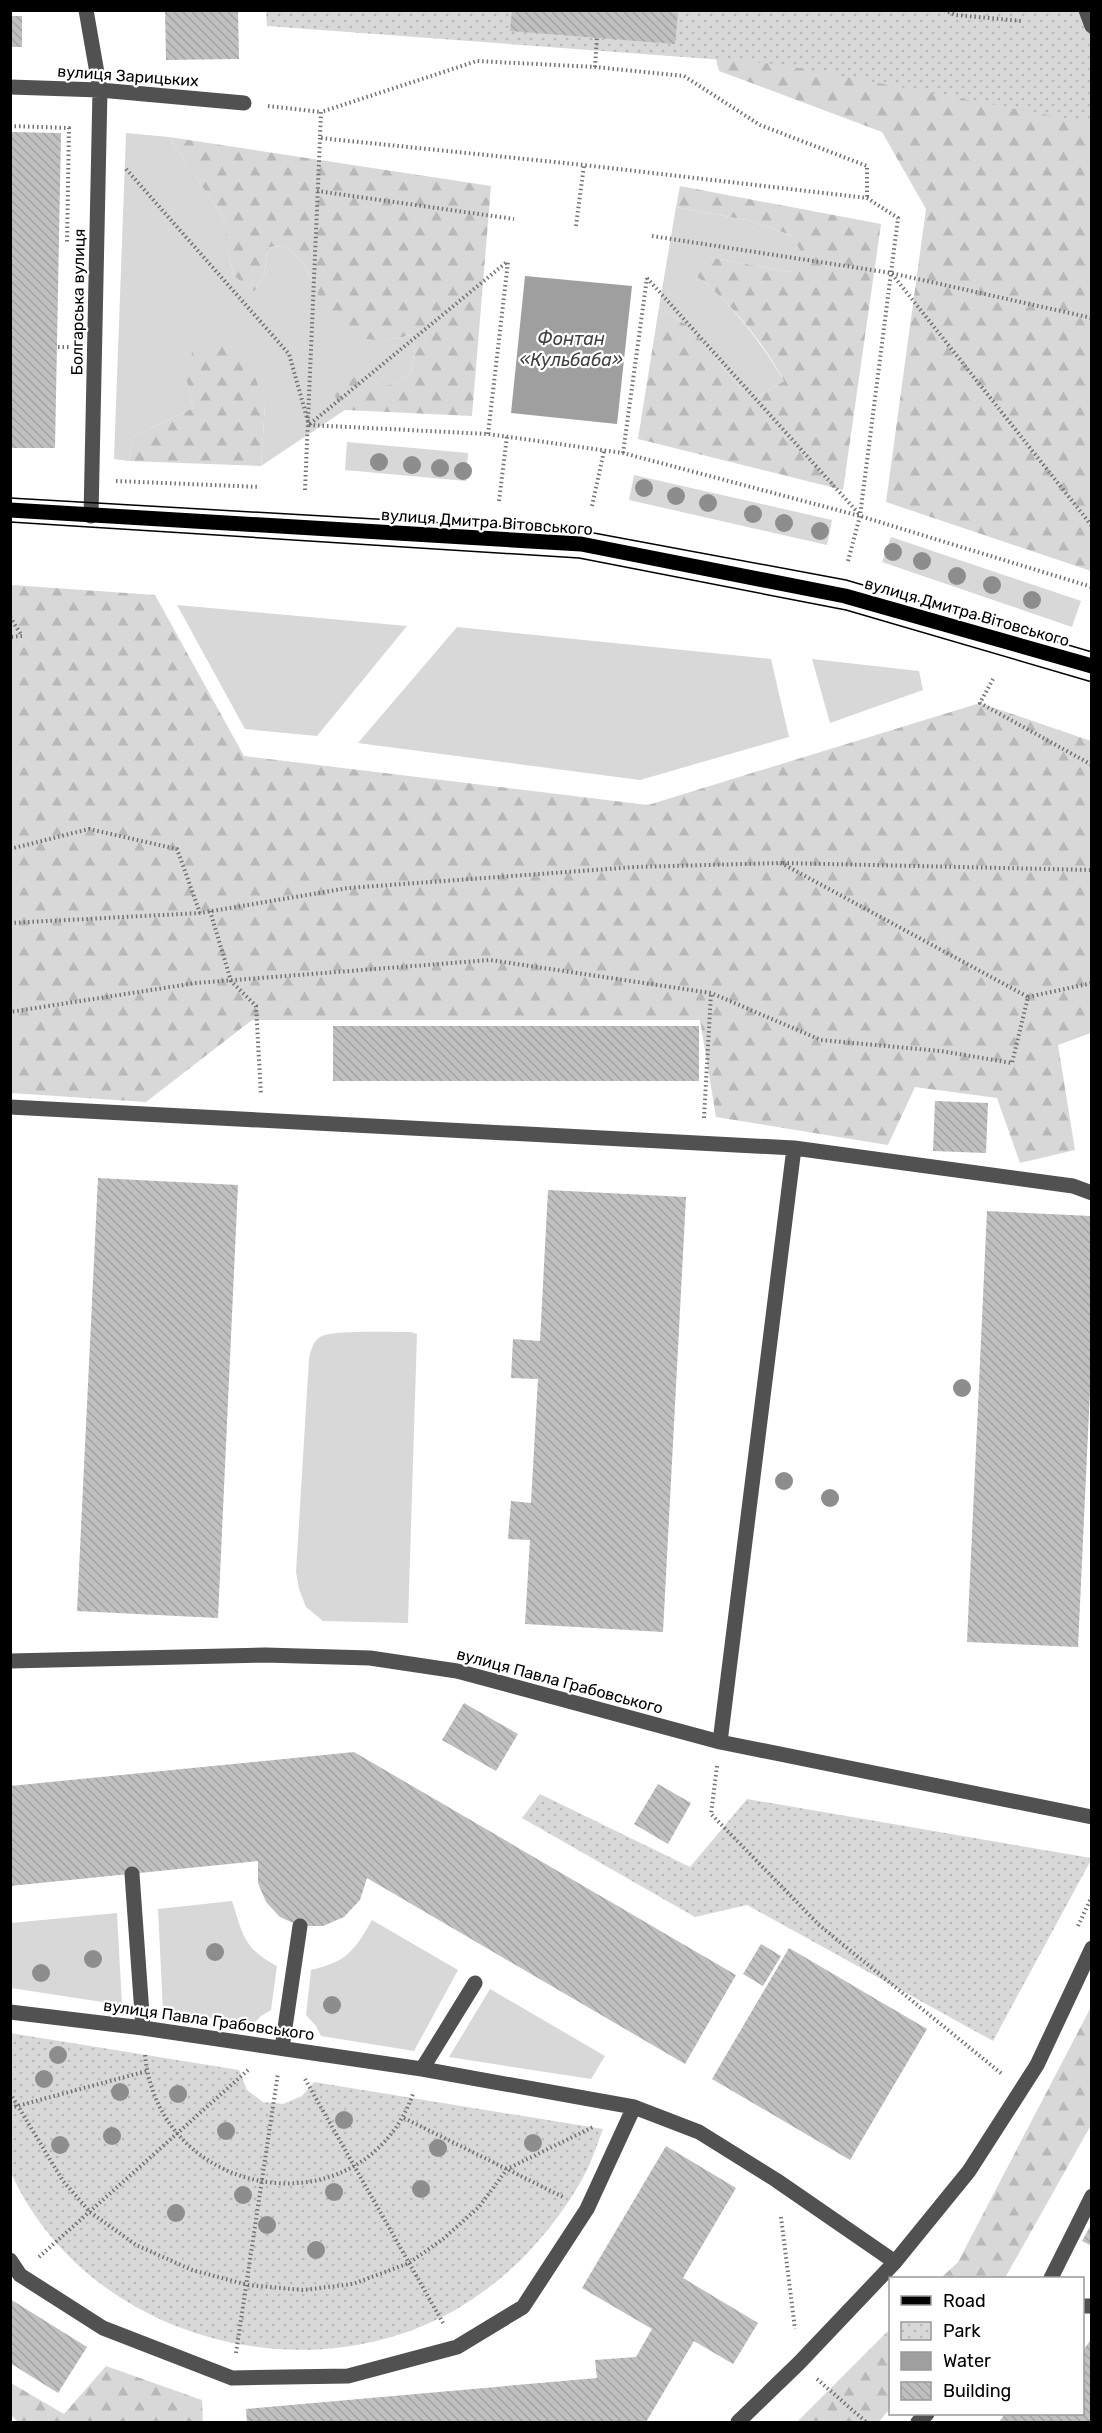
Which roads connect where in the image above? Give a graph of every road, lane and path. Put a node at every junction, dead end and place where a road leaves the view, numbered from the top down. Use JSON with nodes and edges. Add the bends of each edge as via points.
{"nodes":[{"id":1,"x":86,"y":10,"type":"edge"},
{"id":2,"x":944,"y":10,"type":"edge"},
{"id":3,"x":1086,"y":10,"type":"edge"},
{"id":4,"x":1022,"y":21,"type":"dead end"},
{"id":5,"x":1092,"y":26,"type":"edge"},
{"id":6,"x":597,"y":38,"type":"dead end"},
{"id":7,"x":595,"y":67,"type":"junction"},
{"id":8,"x":10,"y":87,"type":"edge"},
{"id":9,"x":100,"y":90,"type":"junction"},
{"id":10,"x":244,"y":103,"type":"joint"},
{"id":11,"x":321,"y":111,"type":"junction"},
{"id":12,"x":10,"y":126,"type":"edge"},
{"id":13,"x":320,"y":138,"type":"junction"},
{"id":14,"x":100,"y":140,"type":"junction"},
{"id":15,"x":584,"y":165,"type":"junction"},
{"id":16,"x":317,"y":191,"type":"junction"},
{"id":17,"x":867,"y":198,"type":"junction"},
{"id":18,"x":514,"y":219,"type":"dead end"},
{"id":19,"x":576,"y":226,"type":"dead end"},
{"id":20,"x":652,"y":236,"type":"dead end"},
{"id":21,"x":67,"y":246,"type":"dead end"},
{"id":22,"x":891,"y":273,"type":"junction"},
{"id":23,"x":1092,"y":318,"type":"edge"},
{"id":24,"x":66,"y":335,"type":"dead end"},
{"id":25,"x":66,"y":358,"type":"dead end"},
{"id":26,"x":309,"y":425,"type":"junction"},
{"id":27,"x":488,"y":434,"type":"junction"},
{"id":28,"x":507,"y":436,"type":"junction"},
{"id":29,"x":604,"y":451,"type":"junction"},
{"id":30,"x":623,"y":453,"type":"junction"},
{"id":31,"x":114,"y":481,"type":"dead end"},
{"id":32,"x":260,"y":487,"type":"dead end"},
{"id":33,"x":305,"y":490,"type":"dead end"},
{"id":34,"x":499,"y":501,"type":"dead end"},
{"id":35,"x":592,"y":506,"type":"dead end"},
{"id":36,"x":10,"y":510,"type":"edge"},
{"id":37,"x":91,"y":516,"type":"junction"},
{"id":38,"x":860,"y":516,"type":"junction"},
{"id":39,"x":1092,"y":526,"type":"edge"},
{"id":40,"x":848,"y":561,"type":"dead end"},
{"id":41,"x":1092,"y":587,"type":"edge"},
{"id":42,"x":10,"y":617,"type":"edge"},
{"id":43,"x":10,"y":637,"type":"edge"},
{"id":44,"x":1092,"y":666,"type":"edge"},
{"id":45,"x":993,"y":679,"type":"dead end"},
{"id":46,"x":1092,"y":765,"type":"edge"},
{"id":47,"x":10,"y":849,"type":"edge"},
{"id":48,"x":781,"y":863,"type":"junction"},
{"id":49,"x":1092,"y":870,"type":"edge"},
{"id":50,"x":210,"y":911,"type":"junction"},
{"id":51,"x":200,"y":913,"type":"junction"},
{"id":52,"x":10,"y":923,"type":"edge"},
{"id":53,"x":231,"y":981,"type":"junction"},
{"id":54,"x":1092,"y":983,"type":"edge"},
{"id":55,"x":711,"y":993,"type":"junction"},
{"id":56,"x":1028,"y":998,"type":"junction"},
{"id":57,"x":10,"y":1012,"type":"edge"},
{"id":58,"x":10,"y":1107,"type":"edge"},
{"id":59,"x":263,"y":1120,"type":"junction"},
{"id":60,"x":703,"y":1143,"type":"junction"},
{"id":61,"x":794,"y":1148,"type":"junction"},
{"id":62,"x":1092,"y":1193,"type":"edge"},
{"id":63,"x":10,"y":1661,"type":"edge"},
{"id":64,"x":720,"y":1742,"type":"junction"},
{"id":65,"x":1092,"y":1817,"type":"edge"},
{"id":66,"x":132,"y":1874,"type":"dead end"},
{"id":67,"x":1092,"y":1896,"type":"edge"},
{"id":68,"x":300,"y":1926,"type":"dead end"},
{"id":69,"x":1077,"y":1929,"type":"dead end"},
{"id":70,"x":1092,"y":1948,"type":"edge"},
{"id":71,"x":475,"y":1983,"type":"dead end"},
{"id":72,"x":10,"y":2012,"type":"edge"},
{"id":73,"x":143,"y":2028,"type":"junction"},
{"id":74,"x":281,"y":2048,"type":"junction"},
{"id":75,"x":422,"y":2069,"type":"junction"},
{"id":76,"x":1021,"y":2089,"type":"junction"},
{"id":77,"x":10,"y":2093,"type":"edge"},
{"id":78,"x":18,"y":2106,"type":"junction"},
{"id":79,"x":10,"y":2108,"type":"edge"},
{"id":80,"x":634,"y":2108,"type":"junction"},
{"id":81,"x":178,"y":2134,"type":"junction"},
{"id":82,"x":354,"y":2167,"type":"junction"},
{"id":83,"x":507,"y":2169,"type":"junction"},
{"id":84,"x":776,"y":2180,"type":"junction"},
{"id":85,"x":260,"y":2182,"type":"junction"},
{"id":86,"x":1092,"y":2196,"type":"edge"},
{"id":87,"x":587,"y":2209,"type":"junction"},
{"id":88,"x":90,"y":2212,"type":"junction"},
{"id":89,"x":10,"y":2260,"type":"edge"},
{"id":90,"x":895,"y":2262,"type":"junction"},
{"id":91,"x":408,"y":2263,"type":"junction"},
{"id":92,"x":1052,"y":2277,"type":"edge"},
{"id":93,"x":15,"y":2280,"type":"edge"},
{"id":94,"x":248,"y":2285,"type":"junction"},
{"id":95,"x":457,"y":2347,"type":"junction"},
{"id":96,"x":800,"y":2363,"type":"junction"},
{"id":97,"x":232,"y":2378,"type":"junction"},
{"id":98,"x":738,"y":2422,"type":"edge"},
{"id":99,"x":866,"y":2422,"type":"edge"}],
"edges":[{"from":1,"to":9,"type":"street","name":"Болгарська вулиця"},
{"from":2,"to":4,"type":"path","via":[[956,15]]},
{"from":3,"to":5,"type":"street"},
{"from":6,"to":7,"type":"path"},
{"from":7,"to":11,"type":"path","via":[[477,61]]},
{"from":7,"to":17,"type":"path","via":[[684,76],[760,125],[867,166]]},
{"from":8,"to":9,"type":"street","name":"вулиця Зарицьких"},
{"from":9,"to":10,"type":"street","name":"вулиця Зарицьких"},
{"from":9,"to":14,"type":"street","name":"Болгарська вулиця"},
{"from":10,"to":11,"type":"path"},
{"from":11,"to":13,"type":"path"},
{"from":12,"to":21,"type":"path","via":[[69,128]]},
{"from":13,"to":15,"type":"path"},
{"from":13,"to":16,"type":"path"},
{"from":14,"to":26,"type":"path","via":[[289,354]]},
{"from":14,"to":37,"type":"street","name":"Болгарська вулиця"},
{"from":15,"to":17,"type":"path"},
{"from":15,"to":19,"type":"path"},
{"from":16,"to":18,"type":"path"},
{"from":16,"to":26,"type":"path"},
{"from":17,"to":22,"type":"path","via":[[898,218]]},
{"from":20,"to":22,"type":"path"},
{"from":22,"to":23,"type":"path"},
{"from":22,"to":38,"type":"path"},
{"from":22,"to":39,"type":"path"},
{"from":24,"to":25,"type":"path"},
{"from":26,"to":27,"type":"path"},
{"from":26,"to":27,"type":"path","via":[[508,261]]},
{"from":26,"to":33,"type":"path"},
{"from":27,"to":28,"type":"path"},
{"from":28,"to":29,"type":"path"},
{"from":28,"to":34,"type":"path"},
{"from":29,"to":30,"type":"path"},
{"from":29,"to":35,"type":"path"},
{"from":30,"to":38,"type":"path"},
{"from":30,"to":38,"type":"path","via":[[647,278]]},
{"from":31,"to":32,"type":"path"},
{"from":36,"to":37,"type":"main road","name":"вулиця Дмитра Вітовського"},
{"from":37,"to":44,"type":"main road","name":"вулиця Дмитра Вітовського","via":[[581,544],[845,596]]},
{"from":38,"to":40,"type":"path"},
{"from":38,"to":41,"type":"path"},
{"from":42,"to":43,"type":"path","via":[[22,636]]},
{"from":45,"to":46,"type":"path","via":[[980,703]]},
{"from":47,"to":51,"type":"path","via":[[89,829],[177,849]]},
{"from":48,"to":49,"type":"path"},
{"from":48,"to":50,"type":"path","via":[[634,867],[348,888]]},
{"from":48,"to":56,"type":"path"},
{"from":50,"to":51,"type":"path"},
{"from":50,"to":53,"type":"path"},
{"from":51,"to":52,"type":"path"},
{"from":53,"to":55,"type":"path","via":[[490,960]]},
{"from":53,"to":57,"type":"path","via":[[195,983]]},
{"from":53,"to":59,"type":"path","via":[[256,1006]]},
{"from":54,"to":56,"type":"path"},
{"from":55,"to":56,"type":"path","via":[[821,1040],[940,1051],[1012,1063]]},
{"from":55,"to":60,"type":"path"},
{"from":58,"to":59,"type":"street"},
{"from":59,"to":60,"type":"street"},
{"from":60,"to":61,"type":"street"},
{"from":61,"to":62,"type":"street","via":[[1073,1186]]},
{"from":61,"to":64,"type":"street"},
{"from":63,"to":64,"type":"street","name":"вулиця Павла Грабовського","via":[[264,1655],[370,1658],[457,1671]]},
{"from":64,"to":65,"type":"street","name":"вулиця Павла Грабовського"},
{"from":64,"to":76,"type":"path","via":[[711,1814],[819,1925]]},
{"from":66,"to":73,"type":"street"},
{"from":67,"to":69,"type":"path"},
{"from":68,"to":74,"type":"street"},
{"from":70,"to":76,"type":"street"},
{"from":71,"to":75,"type":"street"},
{"from":72,"to":73,"type":"street","name":"вулиця Павла Грабовського"},
{"from":73,"to":74,"type":"street","name":"вулиця Павла Грабовського"},
{"from":74,"to":75,"type":"street","name":"вулиця Павла Грабовського"},
{"from":74,"to":81,"type":"path"},
{"from":74,"to":82,"type":"path"},
{"from":74,"to":85,"type":"path"},
{"from":75,"to":80,"type":"street","name":"вулиця Павла Грабовського"},
{"from":76,"to":90,"type":"street","via":[[969,2171]]},
{"from":77,"to":78,"type":"path"},
{"from":78,"to":79,"type":"path"},
{"from":78,"to":81,"type":"path","via":[[147,2071],[160,2108]]},
{"from":78,"to":88,"type":"path","via":[[63,2181]]},
{"from":80,"to":83,"type":"path"},
{"from":80,"to":84,"type":"street","name":"вулиця Павла Грабовського","via":[[699,2133]]},
{"from":80,"to":87,"type":"street"},
{"from":81,"to":85,"type":"path","via":[[213,2165]]},
{"from":81,"to":88,"type":"path"},
{"from":82,"to":83,"type":"path","via":[[380,2147],[404,2118]]},
{"from":82,"to":85,"type":"path","via":[[321,2180],[291,2184]]},
{"from":82,"to":91,"type":"path"},
{"from":83,"to":87,"type":"path"},
{"from":83,"to":91,"type":"path","via":[[478,2207],[443,2239]]},
{"from":84,"to":90,"type":"street","name":"вулиця Павла Грабовського"},
{"from":84,"to":96,"type":"path"},
{"from":85,"to":94,"type":"path"},
{"from":86,"to":92,"type":"street"},
{"from":87,"to":95,"type":"street","via":[[523,2307]]},
{"from":88,"to":93,"type":"path"},
{"from":88,"to":94,"type":"path","via":[[136,2245],[192,2270]]},
{"from":89,"to":93,"type":"street"},
{"from":90,"to":96,"type":"street"},
{"from":91,"to":94,"type":"path","via":[[353,2284],[303,2290]]},
{"from":91,"to":95,"type":"path"},
{"from":93,"to":97,"type":"street","via":[[103,2328]]},
{"from":94,"to":97,"type":"path"},
{"from":95,"to":97,"type":"street","via":[[348,2376]]},
{"from":96,"to":98,"type":"street"},
{"from":96,"to":99,"type":"path"}]}
